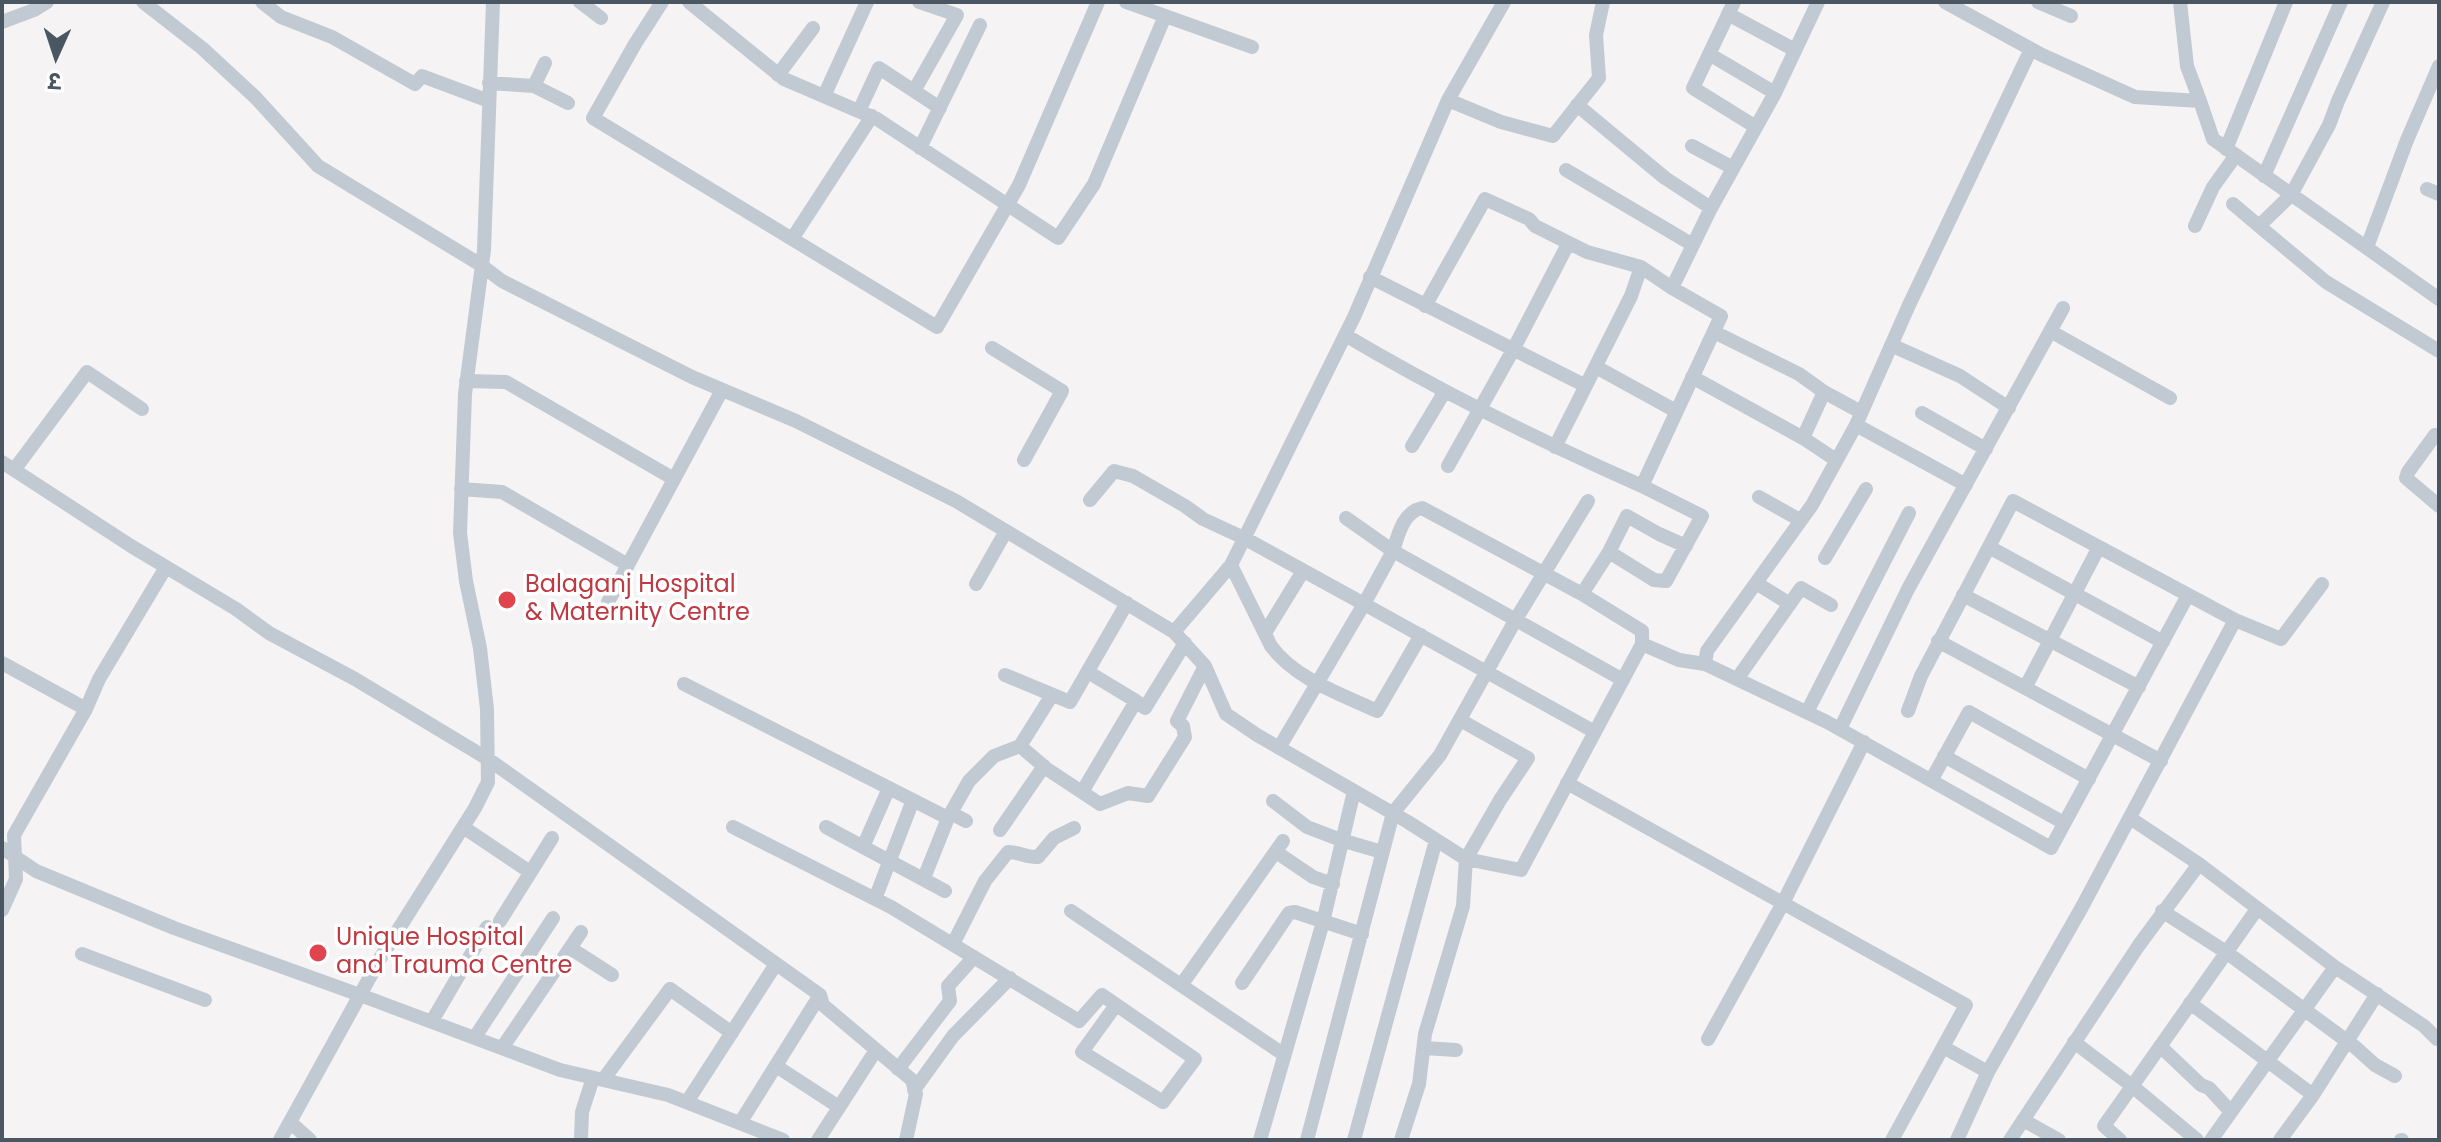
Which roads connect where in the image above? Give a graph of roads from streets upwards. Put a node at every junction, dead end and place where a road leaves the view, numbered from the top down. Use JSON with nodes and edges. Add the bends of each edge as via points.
{"nodes":[{"id":1,"x":47,"y":2,"type":"edge"},
{"id":2,"x":143,"y":2,"type":"edge"},
{"id":3,"x":262,"y":2,"type":"edge"},
{"id":4,"x":493,"y":2,"type":"edge"},
{"id":5,"x":580,"y":2,"type":"edge"},
{"id":6,"x":662,"y":2,"type":"edge"},
{"id":7,"x":867,"y":2,"type":"edge"},
{"id":8,"x":919,"y":2,"type":"edge"},
{"id":9,"x":1098,"y":2,"type":"edge"},
{"id":10,"x":1126,"y":2,"type":"edge"},
{"id":11,"x":1504,"y":2,"type":"edge"},
{"id":12,"x":1603,"y":2,"type":"edge"},
{"id":13,"x":1818,"y":2,"type":"edge"},
{"id":14,"x":1945,"y":2,"type":"edge"},
{"id":15,"x":2038,"y":2,"type":"edge"},
{"id":16,"x":2180,"y":2,"type":"edge"},
{"id":17,"x":2286,"y":2,"type":"edge"},
{"id":18,"x":2341,"y":2,"type":"edge"},
{"id":19,"x":2383,"y":2,"type":"edge"},
{"id":20,"x":697,"y":5,"type":"edge"},
{"id":21,"x":1731,"y":8,"type":"edge"},
{"id":22,"x":1976,"y":9,"type":"edge"},
{"id":23,"x":1165,"y":16,"type":"junction"},
{"id":24,"x":2071,"y":16,"type":"dead end"},
{"id":25,"x":601,"y":18,"type":"dead end"},
{"id":26,"x":2,"y":22,"type":"edge"},
{"id":27,"x":980,"y":25,"type":"dead end"},
{"id":28,"x":813,"y":28,"type":"dead end"},
{"id":29,"x":1252,"y":47,"type":"dead end"},
{"id":30,"x":2031,"y":49,"type":"junction"},
{"id":31,"x":1795,"y":50,"type":"junction"},
{"id":32,"x":1709,"y":54,"type":"junction"},
{"id":33,"x":545,"y":63,"type":"dead end"},
{"id":34,"x":2439,"y":66,"type":"edge"},
{"id":35,"x":778,"y":75,"type":"junction"},
{"id":36,"x":489,"y":83,"type":"junction"},
{"id":37,"x":534,"y":86,"type":"junction"},
{"id":38,"x":914,"y":91,"type":"junction"},
{"id":39,"x":1775,"y":93,"type":"junction"},
{"id":40,"x":824,"y":96,"type":"junction"},
{"id":41,"x":1448,"y":100,"type":"junction"},
{"id":42,"x":489,"y":101,"type":"junction"},
{"id":43,"x":2200,"y":101,"type":"junction"},
{"id":44,"x":568,"y":103,"type":"dead end"},
{"id":45,"x":1577,"y":105,"type":"junction"},
{"id":46,"x":940,"y":108,"type":"junction"},
{"id":47,"x":866,"y":114,"type":"junction"},
{"id":48,"x":1756,"y":127,"type":"junction"},
{"id":49,"x":1692,"y":146,"type":"dead end"},
{"id":50,"x":920,"y":148,"type":"junction"},
{"id":51,"x":2231,"y":152,"type":"junction"},
{"id":52,"x":1733,"y":168,"type":"junction"},
{"id":53,"x":1566,"y":170,"type":"dead end"},
{"id":54,"x":2264,"y":176,"type":"junction"},
{"id":55,"x":2291,"y":195,"type":"junction"},
{"id":56,"x":2233,"y":204,"type":"dead end"},
{"id":57,"x":1008,"y":205,"type":"junction"},
{"id":58,"x":1711,"y":208,"type":"junction"},
{"id":59,"x":2195,"y":226,"type":"dead end"},
{"id":60,"x":2259,"y":226,"type":"junction"},
{"id":61,"x":792,"y":239,"type":"junction"},
{"id":62,"x":1568,"y":244,"type":"junction"},
{"id":63,"x":1693,"y":245,"type":"junction"},
{"id":64,"x":2367,"y":247,"type":"junction"},
{"id":65,"x":481,"y":265,"type":"junction"},
{"id":66,"x":1641,"y":267,"type":"junction"},
{"id":67,"x":1370,"y":277,"type":"junction"},
{"id":68,"x":1672,"y":288,"type":"junction"},
{"id":69,"x":2439,"y":299,"type":"edge"},
{"id":70,"x":1425,"y":306,"type":"junction"},
{"id":71,"x":2063,"y":308,"type":"dead end"},
{"id":72,"x":2050,"y":331,"type":"junction"},
{"id":73,"x":1714,"y":332,"type":"junction"},
{"id":74,"x":1345,"y":335,"type":"junction"},
{"id":75,"x":1891,"y":345,"type":"junction"},
{"id":76,"x":992,"y":348,"type":"dead end"},
{"id":77,"x":1513,"y":350,"type":"junction"},
{"id":78,"x":2439,"y":351,"type":"edge"},
{"id":79,"x":1596,"y":367,"type":"junction"},
{"id":80,"x":1692,"y":377,"type":"junction"},
{"id":81,"x":466,"y":381,"type":"junction"},
{"id":82,"x":1584,"y":385,"type":"junction"},
{"id":83,"x":722,"y":390,"type":"junction"},
{"id":84,"x":1445,"y":391,"type":"junction"},
{"id":85,"x":1824,"y":392,"type":"junction"},
{"id":86,"x":2170,"y":398,"type":"dead end"},
{"id":87,"x":2009,"y":408,"type":"junction"},
{"id":88,"x":142,"y":409,"type":"dead end"},
{"id":89,"x":1479,"y":410,"type":"junction"},
{"id":90,"x":1676,"y":411,"type":"junction"},
{"id":91,"x":1922,"y":413,"type":"dead end"},
{"id":92,"x":1858,"y":418,"type":"junction"},
{"id":93,"x":2435,"y":435,"type":"dead end"},
{"id":94,"x":1803,"y":438,"type":"junction"},
{"id":95,"x":1412,"y":446,"type":"dead end"},
{"id":96,"x":1555,"y":447,"type":"junction"},
{"id":97,"x":1986,"y":449,"type":"junction"},
{"id":98,"x":1024,"y":460,"type":"dead end"},
{"id":99,"x":1836,"y":460,"type":"junction"},
{"id":100,"x":8,"y":466,"type":"edge"},
{"id":101,"x":1448,"y":466,"type":"dead end"},
{"id":102,"x":674,"y":479,"type":"junction"},
{"id":103,"x":1966,"y":485,"type":"junction"},
{"id":104,"x":1642,"y":486,"type":"junction"},
{"id":105,"x":461,"y":489,"type":"junction"},
{"id":106,"x":1866,"y":489,"type":"dead end"},
{"id":107,"x":1759,"y":497,"type":"dead end"},
{"id":108,"x":1090,"y":500,"type":"dead end"},
{"id":109,"x":1588,"y":501,"type":"dead end"},
{"id":110,"x":2439,"y":506,"type":"edge"},
{"id":111,"x":1909,"y":513,"type":"dead end"},
{"id":112,"x":1346,"y":518,"type":"dead end"},
{"id":113,"x":1800,"y":520,"type":"junction"},
{"id":114,"x":1006,"y":531,"type":"junction"},
{"id":115,"x":1244,"y":538,"type":"junction"},
{"id":116,"x":1686,"y":546,"type":"junction"},
{"id":117,"x":1989,"y":547,"type":"junction"},
{"id":118,"x":2099,"y":547,"type":"junction"},
{"id":119,"x":1393,"y":551,"type":"junction"},
{"id":120,"x":1609,"y":552,"type":"junction"},
{"id":121,"x":1825,"y":558,"type":"dead end"},
{"id":122,"x":628,"y":565,"type":"junction"},
{"id":123,"x":1231,"y":565,"type":"junction"},
{"id":124,"x":166,"y":567,"type":"junction"},
{"id":125,"x":1303,"y":571,"type":"junction"},
{"id":126,"x":1543,"y":574,"type":"junction"},
{"id":127,"x":1756,"y":583,"type":"junction"},
{"id":128,"x":976,"y":584,"type":"dead end"},
{"id":129,"x":2322,"y":584,"type":"dead end"},
{"id":130,"x":1582,"y":594,"type":"junction"},
{"id":131,"x":2075,"y":594,"type":"junction"},
{"id":132,"x":1963,"y":595,"type":"junction"},
{"id":133,"x":2188,"y":595,"type":"junction"},
{"id":134,"x":608,"y":602,"type":"dead end"},
{"id":135,"x":1127,"y":603,"type":"junction"},
{"id":136,"x":1364,"y":604,"type":"junction"},
{"id":137,"x":1790,"y":604,"type":"junction"},
{"id":138,"x":1831,"y":605,"type":"dead end"},
{"id":139,"x":1516,"y":619,"type":"junction"},
{"id":140,"x":2235,"y":620,"type":"junction"},
{"id":141,"x":1265,"y":633,"type":"junction"},
{"id":142,"x":1421,"y":635,"type":"junction"},
{"id":143,"x":1180,"y":638,"type":"junction"},
{"id":144,"x":2050,"y":640,"type":"junction"},
{"id":145,"x":1938,"y":641,"type":"junction"},
{"id":146,"x":2163,"y":642,"type":"junction"},
{"id":147,"x":1642,"y":644,"type":"junction"},
{"id":148,"x":2,"y":663,"type":"edge"},
{"id":149,"x":1705,"y":664,"type":"junction"},
{"id":150,"x":1205,"y":666,"type":"junction"},
{"id":151,"x":1486,"y":671,"type":"junction"},
{"id":152,"x":1088,"y":672,"type":"junction"},
{"id":153,"x":1005,"y":675,"type":"dead end"},
{"id":154,"x":1737,"y":679,"type":"junction"},
{"id":155,"x":1623,"y":680,"type":"junction"},
{"id":156,"x":1318,"y":683,"type":"junction"},
{"id":157,"x":684,"y":684,"type":"dead end"},
{"id":158,"x":2139,"y":687,"type":"junction"},
{"id":159,"x":2025,"y":688,"type":"junction"},
{"id":160,"x":1052,"y":695,"type":"junction"},
{"id":161,"x":1136,"y":701,"type":"junction"},
{"id":162,"x":86,"y":709,"type":"junction"},
{"id":163,"x":1908,"y":711,"type":"dead end"},
{"id":164,"x":1807,"y":712,"type":"junction"},
{"id":165,"x":1460,"y":720,"type":"junction"},
{"id":166,"x":1840,"y":729,"type":"junction"},
{"id":167,"x":1595,"y":732,"type":"junction"},
{"id":168,"x":2113,"y":735,"type":"junction"},
{"id":169,"x":1864,"y":742,"type":"junction"},
{"id":170,"x":1020,"y":746,"type":"junction"},
{"id":171,"x":1279,"y":748,"type":"junction"},
{"id":172,"x":1944,"y":756,"type":"junction"},
{"id":173,"x":488,"y":759,"type":"junction"},
{"id":174,"x":2161,"y":761,"type":"junction"},
{"id":175,"x":1044,"y":766,"type":"junction"},
{"id":176,"x":1932,"y":779,"type":"junction"},
{"id":177,"x":2089,"y":779,"type":"junction"},
{"id":178,"x":1567,"y":783,"type":"junction"},
{"id":179,"x":889,"y":788,"type":"junction"},
{"id":180,"x":1354,"y":791,"type":"junction"},
{"id":181,"x":1082,"y":792,"type":"junction"},
{"id":182,"x":913,"y":800,"type":"junction"},
{"id":183,"x":1273,"y":801,"type":"dead end"},
{"id":184,"x":1393,"y":813,"type":"junction"},
{"id":185,"x":949,"y":815,"type":"junction"},
{"id":186,"x":2130,"y":818,"type":"junction"},
{"id":187,"x":966,"y":821,"type":"dead end"},
{"id":188,"x":2064,"y":823,"type":"junction"},
{"id":189,"x":463,"y":827,"type":"junction"},
{"id":190,"x":733,"y":827,"type":"dead end"},
{"id":191,"x":826,"y":827,"type":"dead end"},
{"id":192,"x":1074,"y":828,"type":"dead end"},
{"id":193,"x":1000,"y":830,"type":"dead end"},
{"id":194,"x":552,"y":838,"type":"dead end"},
{"id":195,"x":1341,"y":840,"type":"junction"},
{"id":196,"x":1436,"y":840,"type":"junction"},
{"id":197,"x":863,"y":847,"type":"junction"},
{"id":198,"x":8,"y":852,"type":"edge"},
{"id":199,"x":1382,"y":852,"type":"junction"},
{"id":200,"x":1466,"y":859,"type":"junction"},
{"id":201,"x":890,"y":861,"type":"junction"},
{"id":202,"x":2199,"y":864,"type":"junction"},
{"id":203,"x":530,"y":872,"type":"junction"},
{"id":204,"x":924,"y":878,"type":"junction"},
{"id":205,"x":1333,"y":884,"type":"junction"},
{"id":206,"x":945,"y":891,"type":"dead end"},
{"id":207,"x":875,"y":899,"type":"junction"},
{"id":208,"x":1783,"y":903,"type":"junction"},
{"id":209,"x":2257,"y":909,"type":"junction"},
{"id":210,"x":2,"y":910,"type":"edge"},
{"id":211,"x":1071,"y":911,"type":"dead end"},
{"id":212,"x":2162,"y":911,"type":"junction"},
{"id":213,"x":553,"y":918,"type":"dead end"},
{"id":214,"x":1323,"y":922,"type":"junction"},
{"id":215,"x":581,"y":932,"type":"dead end"},
{"id":216,"x":1362,"y":934,"type":"junction"},
{"id":217,"x":953,"y":944,"type":"junction"},
{"id":218,"x":570,"y":948,"type":"junction"},
{"id":219,"x":2226,"y":952,"type":"junction"},
{"id":220,"x":82,"y":954,"type":"dead end"},
{"id":221,"x":974,"y":957,"type":"junction"},
{"id":222,"x":776,"y":964,"type":"junction"},
{"id":223,"x":2335,"y":967,"type":"junction"},
{"id":224,"x":612,"y":975,"type":"dead end"},
{"id":225,"x":1010,"y":978,"type":"junction"},
{"id":226,"x":1242,"y":983,"type":"dead end"},
{"id":227,"x":1182,"y":984,"type":"junction"},
{"id":228,"x":2377,"y":994,"type":"junction"},
{"id":229,"x":360,"y":995,"type":"junction"},
{"id":230,"x":820,"y":995,"type":"junction"},
{"id":231,"x":205,"y":1000,"type":"dead end"},
{"id":232,"x":2190,"y":1003,"type":"junction"},
{"id":233,"x":1116,"y":1005,"type":"junction"},
{"id":234,"x":2304,"y":1011,"type":"junction"},
{"id":235,"x":432,"y":1021,"type":"junction"},
{"id":236,"x":732,"y":1033,"type":"junction"},
{"id":237,"x":475,"y":1037,"type":"junction"},
{"id":238,"x":1708,"y":1039,"type":"dead end"},
{"id":239,"x":2437,"y":1039,"type":"dead end"},
{"id":240,"x":2074,"y":1042,"type":"junction"},
{"id":241,"x":2345,"y":1042,"type":"junction"},
{"id":242,"x":2160,"y":1046,"type":"junction"},
{"id":243,"x":1943,"y":1047,"type":"junction"},
{"id":244,"x":502,"y":1048,"type":"junction"},
{"id":245,"x":1424,"y":1048,"type":"junction"},
{"id":246,"x":876,"y":1050,"type":"junction"},
{"id":247,"x":1456,"y":1050,"type":"dead end"},
{"id":248,"x":1283,"y":1054,"type":"junction"},
{"id":249,"x":2267,"y":1061,"type":"junction"},
{"id":250,"x":776,"y":1066,"type":"junction"},
{"id":251,"x":898,"y":1069,"type":"junction"},
{"id":252,"x":1988,"y":1072,"type":"junction"},
{"id":253,"x":2395,"y":1076,"type":"dead end"},
{"id":254,"x":598,"y":1079,"type":"junction"},
{"id":255,"x":2132,"y":1086,"type":"junction"},
{"id":256,"x":914,"y":1090,"type":"junction"},
{"id":257,"x":2313,"y":1095,"type":"junction"},
{"id":258,"x":687,"y":1102,"type":"junction"},
{"id":259,"x":839,"y":1107,"type":"junction"},
{"id":260,"x":2231,"y":1112,"type":"junction"},
{"id":261,"x":2023,"y":1120,"type":"junction"},
{"id":262,"x":290,"y":1122,"type":"junction"},
{"id":263,"x":740,"y":1123,"type":"junction"},
{"id":264,"x":280,"y":1140,"type":"edge"},
{"id":265,"x":310,"y":1140,"type":"edge"},
{"id":266,"x":581,"y":1140,"type":"edge"},
{"id":267,"x":783,"y":1140,"type":"edge"},
{"id":268,"x":818,"y":1140,"type":"edge"},
{"id":269,"x":906,"y":1140,"type":"edge"},
{"id":270,"x":1260,"y":1140,"type":"edge"},
{"id":271,"x":1307,"y":1140,"type":"edge"},
{"id":272,"x":1354,"y":1140,"type":"edge"},
{"id":273,"x":1401,"y":1140,"type":"edge"},
{"id":274,"x":1892,"y":1140,"type":"edge"},
{"id":275,"x":1957,"y":1140,"type":"edge"},
{"id":276,"x":2010,"y":1140,"type":"edge"},
{"id":277,"x":2059,"y":1140,"type":"edge"},
{"id":278,"x":2120,"y":1140,"type":"edge"},
{"id":279,"x":2197,"y":1140,"type":"edge"},
{"id":280,"x":2211,"y":1140,"type":"edge"},
{"id":281,"x":2280,"y":1140,"type":"edge"}],
"edges":[{"from":1,"to":26,"type":"street"},
{"from":2,"to":65,"type":"street","via":[[256,98],[318,166]]},
{"from":3,"to":42,"type":"street","via":[[281,17],[332,37],[415,84],[422,76]]},
{"from":4,"to":36,"type":"street"},
{"from":5,"to":25,"type":"street"},
{"from":6,"to":61,"type":"street","via":[[593,118]]},
{"from":7,"to":40,"type":"street"},
{"from":8,"to":38,"type":"street","via":[[957,15]]},
{"from":9,"to":57,"type":"street"},
{"from":10,"to":23,"type":"street"},
{"from":11,"to":41,"type":"street"},
{"from":12,"to":45,"type":"street","via":[[1596,35],[1599,78]]},
{"from":13,"to":31,"type":"street"},
{"from":14,"to":22,"type":"street"},
{"from":15,"to":24,"type":"street"},
{"from":16,"to":43,"type":"street","via":[[2187,66]]},
{"from":17,"to":51,"type":"street"},
{"from":18,"to":54,"type":"street"},
{"from":19,"to":55,"type":"street","via":[[2329,125]]},
{"from":20,"to":35,"type":"street"},
{"from":21,"to":31,"type":"street"},
{"from":21,"to":32,"type":"street"},
{"from":22,"to":30,"type":"street"},
{"from":23,"to":29,"type":"street"},
{"from":23,"to":57,"type":"street","via":[[1094,184],[1058,238]]},
{"from":27,"to":46,"type":"street"},
{"from":28,"to":35,"type":"street"},
{"from":30,"to":43,"type":"street","via":[[2135,97]]},
{"from":30,"to":75,"type":"street"},
{"from":31,"to":39,"type":"street"},
{"from":32,"to":39,"type":"street"},
{"from":32,"to":48,"type":"street","via":[[1693,88]]},
{"from":33,"to":37,"type":"street"},
{"from":34,"to":64,"type":"street"},
{"from":35,"to":40,"type":"street"},
{"from":36,"to":37,"type":"street"},
{"from":36,"to":42,"type":"street"},
{"from":37,"to":44,"type":"street"},
{"from":38,"to":46,"type":"street"},
{"from":38,"to":47,"type":"street","via":[[879,68]]},
{"from":39,"to":48,"type":"street"},
{"from":40,"to":47,"type":"street"},
{"from":41,"to":45,"type":"street","via":[[1553,136]]},
{"from":41,"to":67,"type":"street"},
{"from":42,"to":65,"type":"street"},
{"from":43,"to":51,"type":"street","via":[[2213,139]]},
{"from":45,"to":58,"type":"street","via":[[1665,178]]},
{"from":46,"to":50,"type":"street"},
{"from":47,"to":50,"type":"street"},
{"from":47,"to":61,"type":"street"},
{"from":48,"to":52,"type":"street"},
{"from":49,"to":52,"type":"street"},
{"from":50,"to":57,"type":"street"},
{"from":51,"to":54,"type":"street"},
{"from":51,"to":59,"type":"street"},
{"from":52,"to":58,"type":"street"},
{"from":53,"to":63,"type":"street"},
{"from":54,"to":55,"type":"street"},
{"from":55,"to":60,"type":"street"},
{"from":55,"to":64,"type":"street"},
{"from":56,"to":60,"type":"street"},
{"from":57,"to":61,"type":"street","via":[[937,327]]},
{"from":58,"to":63,"type":"street"},
{"from":60,"to":78,"type":"street","via":[[2326,282]]},
{"from":62,"to":66,"type":"street"},
{"from":62,"to":70,"type":"street","via":[[1485,199]]},
{"from":62,"to":77,"type":"street"},
{"from":63,"to":68,"type":"street"},
{"from":64,"to":69,"type":"street"},
{"from":65,"to":81,"type":"street"},
{"from":65,"to":83,"type":"street","via":[[502,281]]},
{"from":66,"to":68,"type":"street"},
{"from":66,"to":79,"type":"street"},
{"from":67,"to":70,"type":"street"},
{"from":67,"to":74,"type":"street"},
{"from":68,"to":73,"type":"street","via":[[1721,316]]},
{"from":70,"to":77,"type":"street"},
{"from":71,"to":72,"type":"street"},
{"from":72,"to":86,"type":"street"},
{"from":72,"to":87,"type":"street"},
{"from":73,"to":80,"type":"street"},
{"from":73,"to":85,"type":"street"},
{"from":74,"to":84,"type":"street"},
{"from":74,"to":115,"type":"street"},
{"from":75,"to":87,"type":"street","via":[[1960,376]]},
{"from":75,"to":92,"type":"street"},
{"from":76,"to":98,"type":"street","via":[[1062,391]]},
{"from":77,"to":82,"type":"street"},
{"from":77,"to":89,"type":"street"},
{"from":79,"to":82,"type":"street"},
{"from":79,"to":90,"type":"street"},
{"from":80,"to":90,"type":"street"},
{"from":80,"to":94,"type":"street"},
{"from":81,"to":102,"type":"street","via":[[506,382]]},
{"from":81,"to":105,"type":"street"},
{"from":82,"to":96,"type":"street"},
{"from":83,"to":102,"type":"street"},
{"from":83,"to":114,"type":"street","via":[[829,437]]},
{"from":84,"to":89,"type":"street"},
{"from":84,"to":95,"type":"street"},
{"from":85,"to":92,"type":"street"},
{"from":85,"to":94,"type":"street"},
{"from":87,"to":97,"type":"street"},
{"from":88,"to":100,"type":"street","via":[[87,372]]},
{"from":89,"to":96,"type":"street"},
{"from":89,"to":101,"type":"street"},
{"from":90,"to":104,"type":"street"},
{"from":91,"to":97,"type":"street"},
{"from":92,"to":99,"type":"street"},
{"from":92,"to":103,"type":"street"},
{"from":93,"to":110,"type":"street","via":[[2406,478]]},
{"from":94,"to":99,"type":"street"},
{"from":96,"to":104,"type":"street"},
{"from":97,"to":103,"type":"street"},
{"from":99,"to":113,"type":"street"},
{"from":100,"to":124,"type":"street"},
{"from":102,"to":122,"type":"street"},
{"from":103,"to":166,"type":"street"},
{"from":104,"to":116,"type":"street","via":[[1702,516]]},
{"from":105,"to":122,"type":"street","via":[[502,492]]},
{"from":105,"to":173,"type":"street","via":[[460,533],[480,648]]},
{"from":106,"to":121,"type":"street"},
{"from":107,"to":113,"type":"street"},
{"from":108,"to":115,"type":"street","via":[[1114,471],[1133,476]]},
{"from":109,"to":126,"type":"street"},
{"from":111,"to":164,"type":"street"},
{"from":112,"to":119,"type":"street"},
{"from":113,"to":127,"type":"street"},
{"from":114,"to":128,"type":"street"},
{"from":114,"to":135,"type":"street"},
{"from":115,"to":123,"type":"street"},
{"from":115,"to":125,"type":"street"},
{"from":116,"to":120,"type":"street","via":[[1666,581],[1654,580]]},
{"from":116,"to":120,"type":"street","via":[[1627,516]]},
{"from":117,"to":118,"type":"street","via":[[2013,501]]},
{"from":117,"to":131,"type":"street"},
{"from":117,"to":132,"type":"street"},
{"from":118,"to":131,"type":"street"},
{"from":118,"to":133,"type":"street"},
{"from":119,"to":126,"type":"street","via":[[1409,514],[1422,508]]},
{"from":119,"to":136,"type":"street"},
{"from":119,"to":139,"type":"street"},
{"from":120,"to":130,"type":"street"},
{"from":122,"to":134,"type":"street"},
{"from":123,"to":141,"type":"street"},
{"from":123,"to":143,"type":"street"},
{"from":124,"to":162,"type":"street"},
{"from":124,"to":173,"type":"street"},
{"from":125,"to":136,"type":"street"},
{"from":125,"to":141,"type":"street"},
{"from":126,"to":130,"type":"street"},
{"from":126,"to":139,"type":"street"},
{"from":127,"to":137,"type":"street"},
{"from":127,"to":149,"type":"street","via":[[1707,651]]},
{"from":129,"to":140,"type":"street","via":[[2281,639]]},
{"from":130,"to":147,"type":"street","via":[[1642,631]]},
{"from":131,"to":144,"type":"street"},
{"from":131,"to":146,"type":"street"},
{"from":132,"to":144,"type":"street"},
{"from":132,"to":145,"type":"street"},
{"from":133,"to":140,"type":"street"},
{"from":133,"to":146,"type":"street"},
{"from":135,"to":143,"type":"street"},
{"from":135,"to":152,"type":"street"},
{"from":136,"to":142,"type":"street"},
{"from":136,"to":156,"type":"street"},
{"from":137,"to":138,"type":"street","via":[[1801,588]]},
{"from":137,"to":154,"type":"street"},
{"from":139,"to":151,"type":"street"},
{"from":139,"to":155,"type":"street"},
{"from":140,"to":174,"type":"street"},
{"from":141,"to":156,"type":"street","via":[[1279,657]]},
{"from":142,"to":151,"type":"street"},
{"from":142,"to":156,"type":"street","via":[[1377,711]]},
{"from":143,"to":150,"type":"street"},
{"from":143,"to":161,"type":"street","via":[[1145,708]]},
{"from":144,"to":158,"type":"street"},
{"from":144,"to":159,"type":"street"},
{"from":145,"to":159,"type":"street"},
{"from":145,"to":163,"type":"street"},
{"from":146,"to":158,"type":"street"},
{"from":147,"to":149,"type":"street","via":[[1679,660]]},
{"from":147,"to":155,"type":"street"},
{"from":148,"to":162,"type":"street"},
{"from":149,"to":154,"type":"street"},
{"from":150,"to":171,"type":"street","via":[[1226,714]]},
{"from":150,"to":181,"type":"street","via":[[1177,721],[1185,737],[1148,796],[1128,793],[1100,804]]},
{"from":151,"to":165,"type":"street"},
{"from":151,"to":167,"type":"street"},
{"from":152,"to":160,"type":"street","via":[[1070,702]]},
{"from":152,"to":161,"type":"street"},
{"from":153,"to":160,"type":"street"},
{"from":154,"to":164,"type":"street"},
{"from":155,"to":167,"type":"street"},
{"from":156,"to":171,"type":"street"},
{"from":157,"to":179,"type":"street"},
{"from":158,"to":168,"type":"street"},
{"from":159,"to":168,"type":"street"},
{"from":160,"to":170,"type":"street"},
{"from":161,"to":181,"type":"street"},
{"from":162,"to":198,"type":"street"},
{"from":164,"to":166,"type":"street"},
{"from":165,"to":184,"type":"street","via":[[1440,755]]},
{"from":165,"to":200,"type":"street","via":[[1528,758]]},
{"from":166,"to":169,"type":"street"},
{"from":167,"to":178,"type":"street"},
{"from":168,"to":174,"type":"street"},
{"from":168,"to":177,"type":"street"},
{"from":169,"to":176,"type":"street"},
{"from":169,"to":208,"type":"street"},
{"from":170,"to":175,"type":"street"},
{"from":170,"to":185,"type":"street","via":[[994,756],[969,781]]},
{"from":171,"to":180,"type":"street"},
{"from":172,"to":176,"type":"street"},
{"from":172,"to":177,"type":"street","via":[[1969,712]]},
{"from":172,"to":188,"type":"street"},
{"from":173,"to":189,"type":"street","via":[[488,782]]},
{"from":173,"to":222,"type":"street"},
{"from":174,"to":186,"type":"street"},
{"from":175,"to":181,"type":"street"},
{"from":175,"to":193,"type":"street"},
{"from":176,"to":188,"type":"street","via":[[2051,848]]},
{"from":177,"to":188,"type":"street"},
{"from":178,"to":200,"type":"street","via":[[1521,870]]},
{"from":178,"to":208,"type":"street"},
{"from":179,"to":182,"type":"street"},
{"from":179,"to":197,"type":"street"},
{"from":180,"to":184,"type":"street"},
{"from":180,"to":195,"type":"street"},
{"from":182,"to":185,"type":"street"},
{"from":182,"to":201,"type":"street"},
{"from":183,"to":195,"type":"street","via":[[1307,827]]},
{"from":184,"to":196,"type":"street"},
{"from":184,"to":199,"type":"street"},
{"from":185,"to":187,"type":"street"},
{"from":185,"to":204,"type":"street"},
{"from":186,"to":202,"type":"street"},
{"from":186,"to":252,"type":"street"},
{"from":189,"to":203,"type":"street"},
{"from":189,"to":229,"type":"street"},
{"from":190,"to":207,"type":"street"},
{"from":191,"to":197,"type":"street"},
{"from":192,"to":217,"type":"street","via":[[1054,838],[1038,857],[1008,852],[985,881]]},
{"from":194,"to":203,"type":"street"},
{"from":195,"to":199,"type":"street"},
{"from":195,"to":205,"type":"street"},
{"from":196,"to":200,"type":"street"},
{"from":196,"to":272,"type":"street"},
{"from":197,"to":201,"type":"street"},
{"from":198,"to":210,"type":"street","via":[[16,879]]},
{"from":198,"to":229,"type":"street","via":[[36,871],[174,928]]},
{"from":199,"to":216,"type":"street"},
{"from":200,"to":245,"type":"street","via":[[1463,906]]},
{"from":201,"to":204,"type":"street"},
{"from":201,"to":207,"type":"street"},
{"from":202,"to":209,"type":"street"},
{"from":202,"to":212,"type":"street"},
{"from":203,"to":235,"type":"street"},
{"from":204,"to":206,"type":"street"},
{"from":205,"to":214,"type":"street"},
{"from":205,"to":227,"type":"street","via":[[1313,877],[1279,846]]},
{"from":207,"to":217,"type":"street"},
{"from":208,"to":238,"type":"street"},
{"from":208,"to":243,"type":"street","via":[[1966,1005]]},
{"from":209,"to":219,"type":"street"},
{"from":209,"to":223,"type":"street"},
{"from":211,"to":227,"type":"street"},
{"from":212,"to":219,"type":"street"},
{"from":212,"to":240,"type":"street"},
{"from":213,"to":237,"type":"street"},
{"from":214,"to":216,"type":"street"},
{"from":214,"to":226,"type":"street","via":[[1289,913]]},
{"from":214,"to":248,"type":"street"},
{"from":215,"to":218,"type":"street"},
{"from":216,"to":271,"type":"street"},
{"from":217,"to":221,"type":"street"},
{"from":218,"to":224,"type":"street"},
{"from":218,"to":244,"type":"street"},
{"from":219,"to":232,"type":"street"},
{"from":219,"to":234,"type":"street"},
{"from":220,"to":231,"type":"street"},
{"from":221,"to":225,"type":"street"},
{"from":221,"to":251,"type":"street","via":[[948,986],[950,1001]]},
{"from":222,"to":230,"type":"street"},
{"from":222,"to":236,"type":"street"},
{"from":223,"to":228,"type":"street"},
{"from":223,"to":234,"type":"street"},
{"from":225,"to":233,"type":"street","via":[[1079,1021],[1102,995]]},
{"from":225,"to":256,"type":"street","via":[[953,1036]]},
{"from":227,"to":248,"type":"street"},
{"from":228,"to":239,"type":"street"},
{"from":228,"to":241,"type":"street"},
{"from":229,"to":235,"type":"street"},
{"from":229,"to":262,"type":"street"},
{"from":230,"to":246,"type":"street","via":[[823,1005]]},
{"from":230,"to":250,"type":"street"},
{"from":232,"to":242,"type":"street"},
{"from":232,"to":249,"type":"street"},
{"from":233,"to":233,"type":"street","via":[[1195,1059],[1163,1102],[1082,1052]]},
{"from":234,"to":241,"type":"street"},
{"from":234,"to":249,"type":"street"},
{"from":235,"to":237,"type":"street"},
{"from":236,"to":254,"type":"street","via":[[670,989]]},
{"from":236,"to":258,"type":"street"},
{"from":237,"to":244,"type":"street"},
{"from":240,"to":255,"type":"street"},
{"from":240,"to":261,"type":"street"},
{"from":241,"to":253,"type":"street"},
{"from":241,"to":257,"type":"street"},
{"from":242,"to":255,"type":"street"},
{"from":242,"to":260,"type":"street"},
{"from":243,"to":252,"type":"street"},
{"from":243,"to":274,"type":"street"},
{"from":244,"to":254,"type":"street"},
{"from":245,"to":247,"type":"street"},
{"from":245,"to":273,"type":"street"},
{"from":246,"to":251,"type":"street"},
{"from":246,"to":259,"type":"street"},
{"from":248,"to":270,"type":"street"},
{"from":249,"to":257,"type":"street"},
{"from":249,"to":260,"type":"street"},
{"from":250,"to":259,"type":"street"},
{"from":250,"to":263,"type":"street"},
{"from":251,"to":256,"type":"street","via":[[912,1080]]},
{"from":252,"to":275,"type":"street"},
{"from":254,"to":258,"type":"street"},
{"from":254,"to":266,"type":"street","via":[[584,1101]]},
{"from":255,"to":278,"type":"street","via":[[2104,1126]]},
{"from":255,"to":279,"type":"street"},
{"from":256,"to":269,"type":"street"},
{"from":257,"to":281,"type":"street"},
{"from":258,"to":263,"type":"street"},
{"from":259,"to":268,"type":"street"},
{"from":260,"to":280,"type":"street"},
{"from":261,"to":276,"type":"street"},
{"from":261,"to":277,"type":"street"},
{"from":262,"to":264,"type":"street"},
{"from":262,"to":265,"type":"street"},
{"from":263,"to":267,"type":"street"}]}
